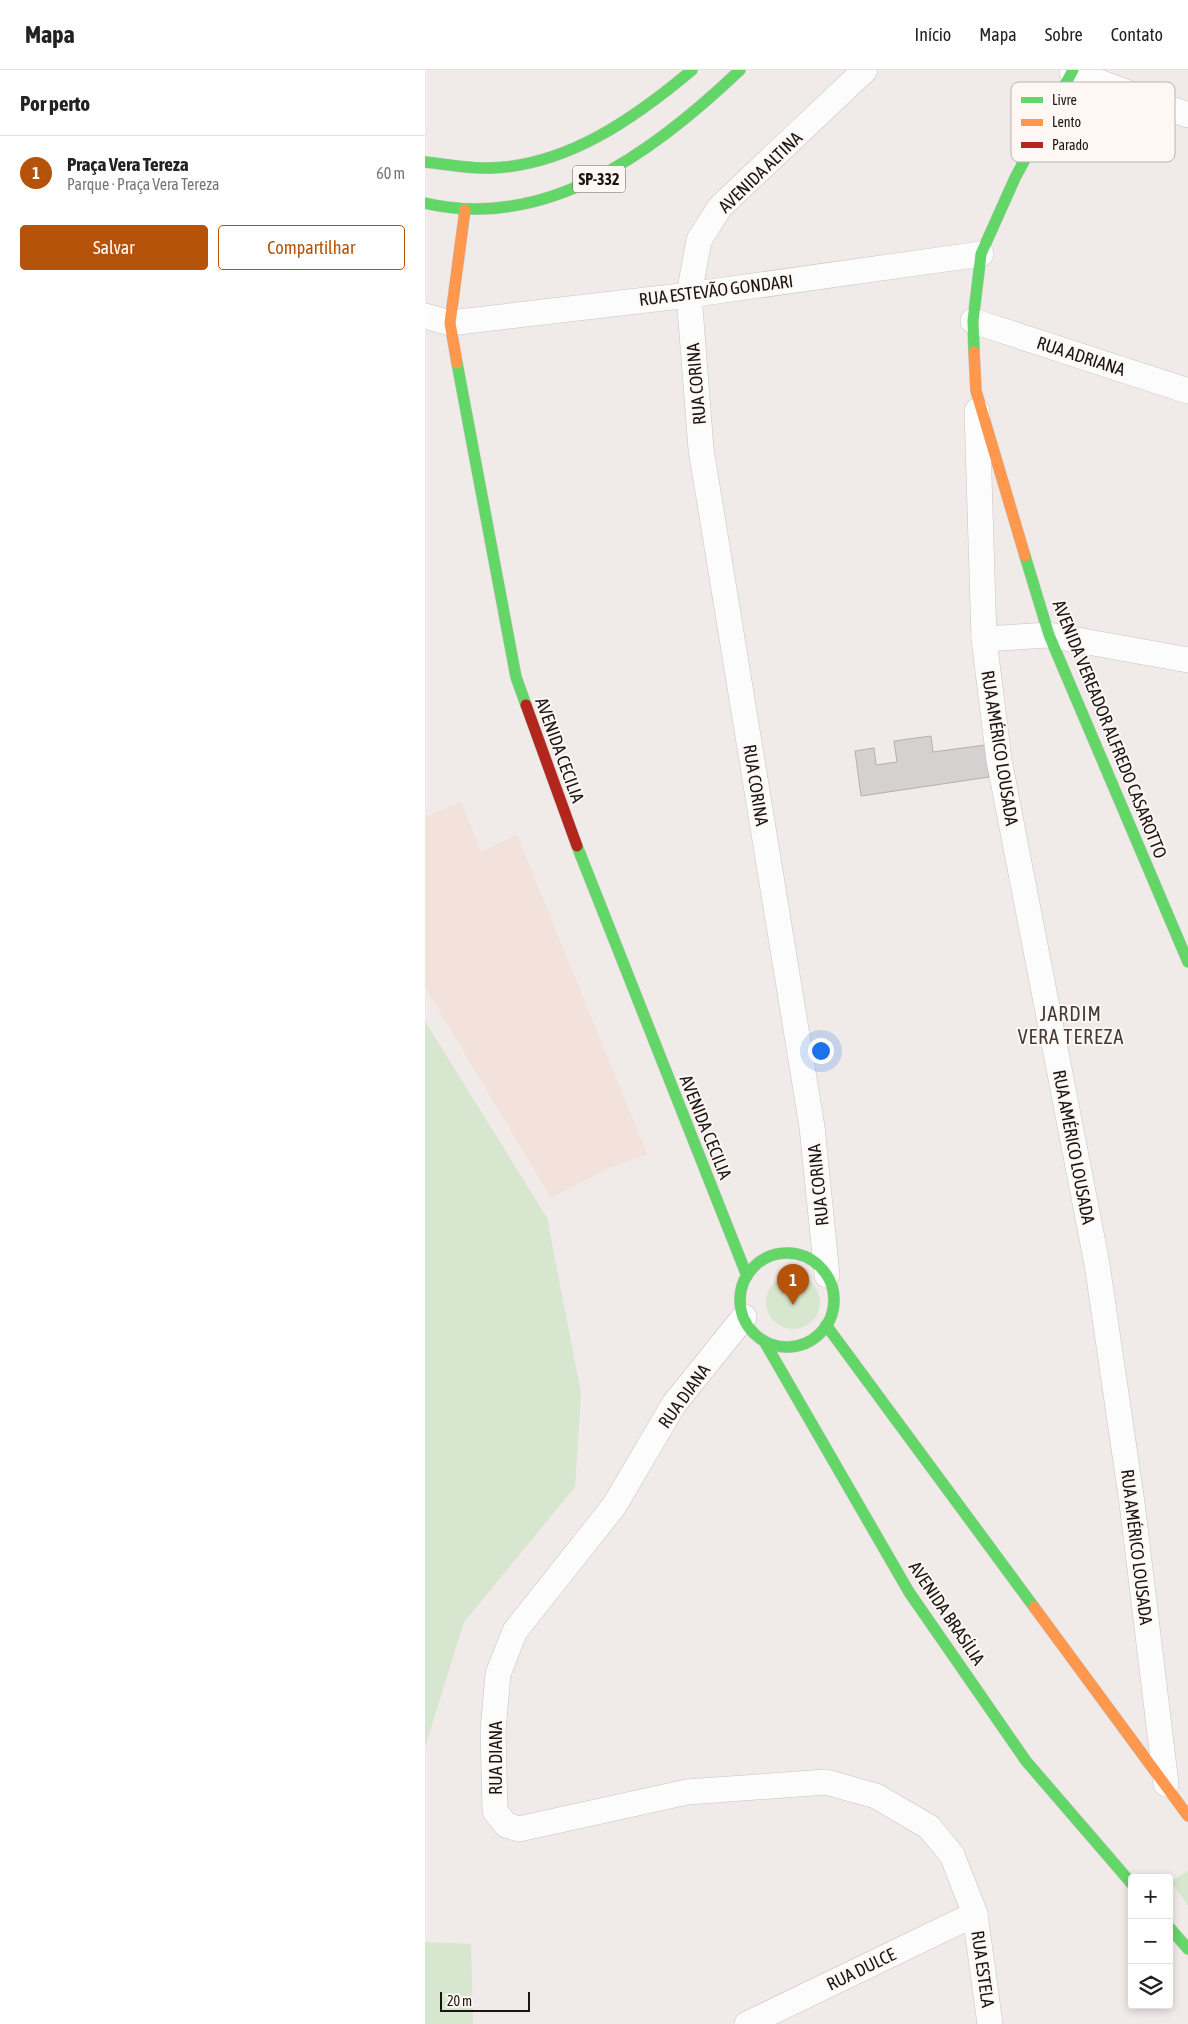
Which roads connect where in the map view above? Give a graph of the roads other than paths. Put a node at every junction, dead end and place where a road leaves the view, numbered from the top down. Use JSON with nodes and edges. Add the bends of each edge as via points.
{"nodes":[{"id":1,"x":692,"y":70,"type":"edge"},
{"id":2,"x":740,"y":70,"type":"edge"},
{"id":3,"x":865,"y":70,"type":"edge"},
{"id":4,"x":1073,"y":71,"type":"edge"},
{"id":5,"x":1067,"y":82,"type":"edge"},
{"id":6,"x":1102,"y":82,"type":"edge"},
{"id":7,"x":1175,"y":110,"type":"edge"},
{"id":8,"x":1188,"y":115,"type":"edge"},
{"id":9,"x":425,"y":162,"type":"edge"},
{"id":10,"x":1024,"y":162,"type":"edge"},
{"id":11,"x":425,"y":203,"type":"edge"},
{"id":12,"x":465,"y":210,"type":"junction"},
{"id":13,"x":981,"y":254,"type":"junction"},
{"id":14,"x":689,"y":294,"type":"junction"},
{"id":15,"x":425,"y":316,"type":"edge"},
{"id":16,"x":973,"y":321,"type":"junction"},
{"id":17,"x":450,"y":322,"type":"junction"},
{"id":18,"x":976,"y":390,"type":"junction"},
{"id":19,"x":1188,"y":391,"type":"edge"},
{"id":20,"x":1049,"y":635,"type":"junction"},
{"id":21,"x":984,"y":639,"type":"junction"},
{"id":22,"x":1188,"y":660,"type":"edge"},
{"id":23,"x":1179,"y":922,"type":"edge"},
{"id":24,"x":1188,"y":962,"type":"edge"},
{"id":25,"x":827,"y":1275,"type":"junction"},
{"id":26,"x":747,"y":1276,"type":"junction"},
{"id":27,"x":743,"y":1317,"type":"junction"},
{"id":28,"x":826,"y":1325,"type":"junction"},
{"id":29,"x":764,"y":1341,"type":"junction"},
{"id":30,"x":1166,"y":1784,"type":"junction"},
{"id":31,"x":1188,"y":1816,"type":"edge"},
{"id":32,"x":1128,"y":1879,"type":"edge"},
{"id":33,"x":975,"y":1914,"type":"junction"},
{"id":34,"x":1173,"y":1932,"type":"edge"},
{"id":35,"x":1188,"y":1949,"type":"edge"},
{"id":36,"x":747,"y":2024,"type":"edge"},
{"id":37,"x":990,"y":2024,"type":"edge"}],
"edges":[{"from":1,"to":9,"type":"street","number":"SP-332","via":[[663,96],[626,121],[561,152],[491,168]]},
{"from":2,"to":12,"type":"street","number":"SP-332","via":[[649,150],[596,180],[537,200]]},
{"from":3,"to":14,"type":"street","name":"AVENIDA ALTINA","via":[[720,207],[699,240]]},
{"from":4,"to":5,"type":"street","name":"AVENIDA VEREADOR ALFREDO CASAROTTO"},
{"from":4,"to":6,"type":"street"},
{"from":7,"to":8,"type":"street"},
{"from":10,"to":13,"type":"street","name":"AVENIDA VEREADOR ALFREDO CASAROTTO"},
{"from":11,"to":12,"type":"street","number":"SP-332"},
{"from":12,"to":17,"type":"street","name":"AVENIDA CECILIA"},
{"from":13,"to":14,"type":"street","name":"RUA ESTEVÃO GONDARI"},
{"from":13,"to":16,"type":"street","name":"AVENIDA VEREADOR ALFREDO CASAROTTO"},
{"from":14,"to":17,"type":"street","name":"RUA ESTEVÃO GONDARI"},
{"from":14,"to":25,"type":"street","name":"RUA CORINA","via":[[701,449],[812,1127]]},
{"from":15,"to":17,"type":"street"},
{"from":16,"to":18,"type":"street","name":"AVENIDA VEREADOR ALFREDO CASAROTTO"},
{"from":16,"to":19,"type":"street","name":"RUA ADRIANA"},
{"from":17,"to":26,"type":"street","name":"AVENIDA CECILIA","via":[[516,677],[559,802]]},
{"from":18,"to":20,"type":"street","name":"AVENIDA VEREADOR ALFREDO CASAROTTO"},
{"from":18,"to":21,"type":"street","name":"RUA AMÉRICO LOUSADA"},
{"from":20,"to":21,"type":"street"},
{"from":20,"to":22,"type":"street"},
{"from":20,"to":23,"type":"street","name":"AVENIDA VEREADOR ALFREDO CASAROTTO"},
{"from":21,"to":30,"type":"street","name":"RUA AMÉRICO LOUSADA","via":[[999,760],[1097,1264],[1132,1502]]},
{"from":23,"to":24,"type":"street","name":"AVENIDA VEREADOR ALFREDO CASAROTTO"},
{"from":25,"to":26,"type":"street","via":[[802,1255],[786,1253],[771,1256],[757,1264]]},
{"from":25,"to":28,"type":"street","via":[[833,1291],[833,1309]]},
{"from":26,"to":27,"type":"street","via":[[740,1302]]},
{"from":27,"to":29,"type":"street"},
{"from":27,"to":33,"type":"street","name":"RUA DIANA","via":[[674,1404],[615,1506],[515,1632],[498,1674],[493,1731],[495,1811],[506,1825],[519,1829],[687,1792],[827,1782],[876,1796],[929,1827],[952,1854]]},
{"from":28,"to":29,"type":"street","via":[[817,1336],[791,1347]]},
{"from":28,"to":30,"type":"street"},
{"from":29,"to":32,"type":"street","name":"AVENIDA BRASÍLIA","via":[[909,1592],[1026,1760]]},
{"from":30,"to":31,"type":"street"},
{"from":33,"to":36,"type":"street","name":"RUA DULCE"},
{"from":33,"to":37,"type":"street","name":"RUA ESTELA"},
{"from":34,"to":35,"type":"street"}]}
